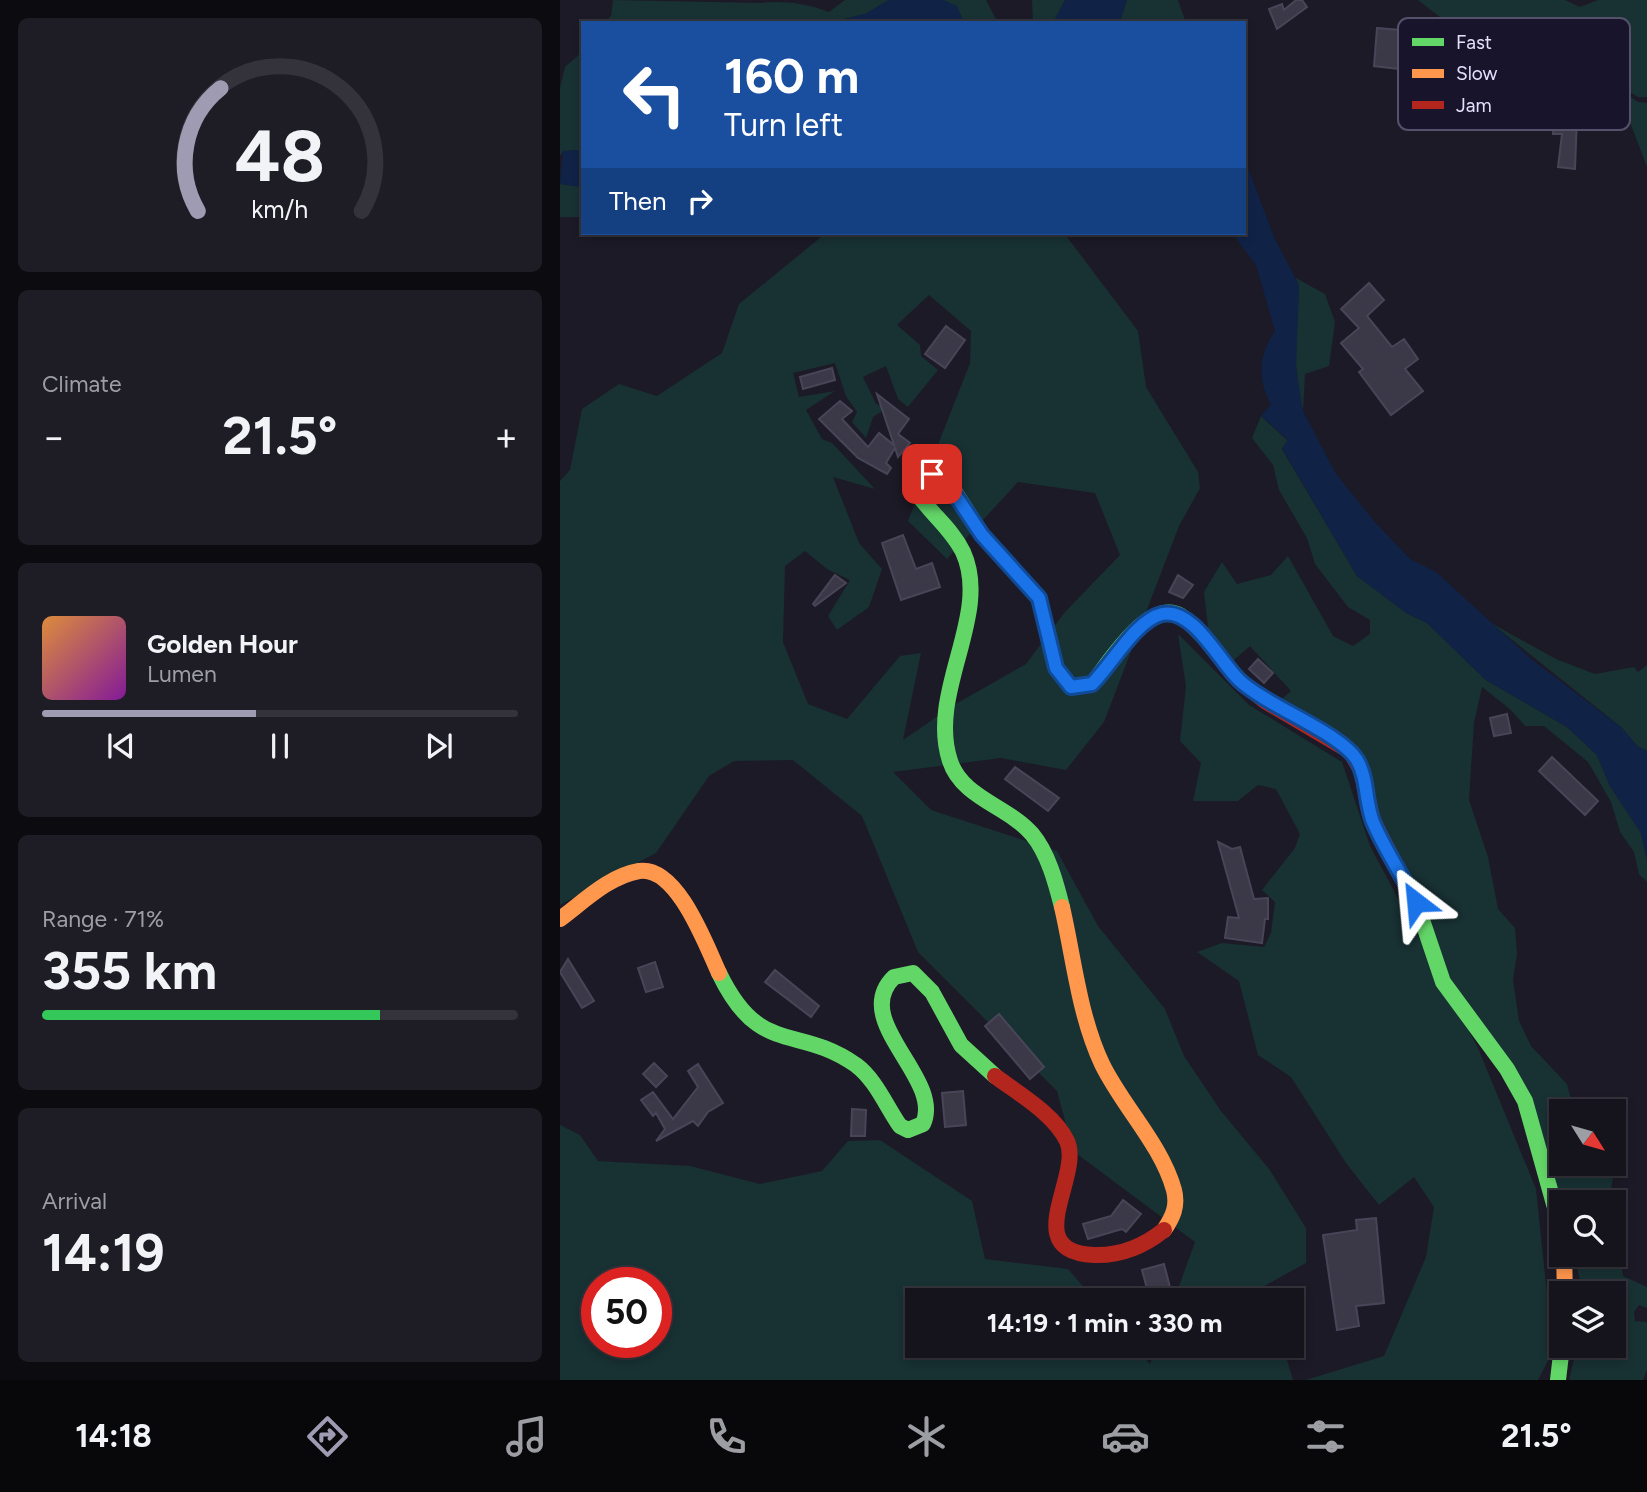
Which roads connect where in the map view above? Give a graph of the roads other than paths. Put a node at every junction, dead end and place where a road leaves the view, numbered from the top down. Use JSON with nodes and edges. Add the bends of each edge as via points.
{"nodes":[{"id":1,"x":560,"y":919,"type":"edge"},
{"id":2,"x":1550,"y":1190,"type":"edge"},
{"id":3,"x":1561,"y":1358,"type":"edge"},
{"id":4,"x":1558,"y":1380,"type":"edge"}],
"edges":[{"from":1,"to":2,"type":"main road","via":[[633,871],[648,869],[661,874],[681,897],[719,977],[747,1017],[769,1032],[858,1066],[900,1126],[908,1130],[923,1124],[927,1106],[892,1036],[883,1004],[885,988],[894,976],[916,974],[968,1053],[1068,1142],[1070,1168],[1055,1215],[1067,1246],[1085,1254],[1117,1253],[1152,1239],[1168,1225],[1176,1204],[1172,1185],[1096,1047],[1060,904],[1040,846],[1018,819],[966,788],[950,763],[945,716],[969,585],[961,551],[917,493],[919,480],[932,474],[946,481],[982,535],[1039,598],[1056,668],[1071,687],[1092,684],[1146,619],[1164,613],[1180,615],[1238,679],[1265,701],[1350,751],[1362,770],[1373,821],[1416,902],[1443,982],[1522,1094]]},
{"from":3,"to":4,"type":"main road"}]}
